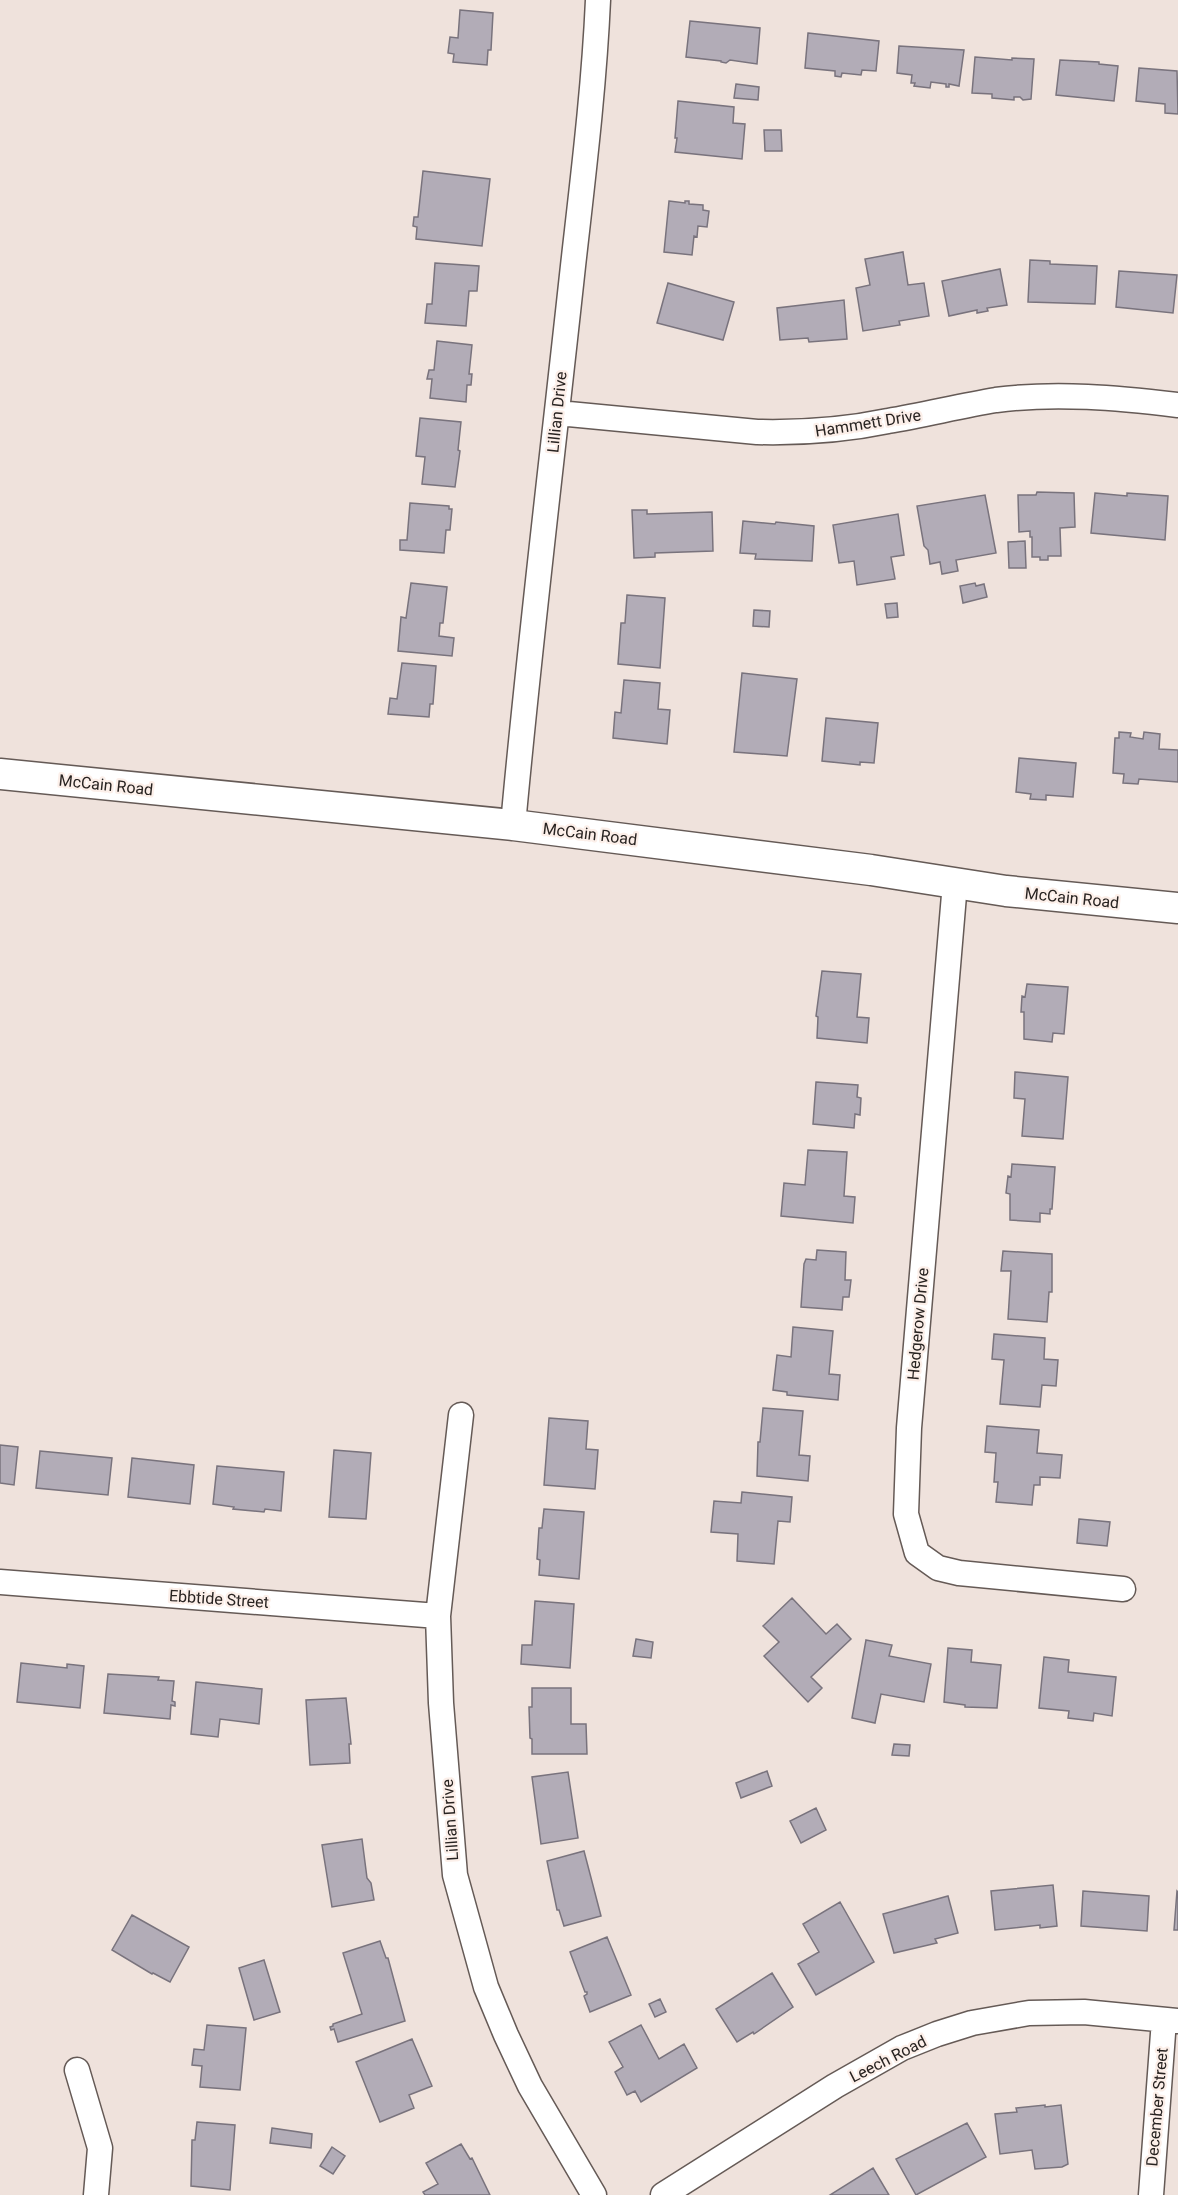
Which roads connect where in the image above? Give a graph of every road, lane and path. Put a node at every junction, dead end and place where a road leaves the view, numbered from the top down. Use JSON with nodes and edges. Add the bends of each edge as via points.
{"nodes":[{"id":1,"x":598,"y":0,"type":"edge"},
{"id":2,"x":1178,"y":405,"type":"edge"},
{"id":3,"x":558,"y":413,"type":"junction"},
{"id":4,"x":0,"y":774,"type":"edge"},
{"id":5,"x":513,"y":825,"type":"junction"},
{"id":6,"x":954,"y":883,"type":"junction"},
{"id":7,"x":1178,"y":908,"type":"edge"},
{"id":8,"x":461,"y":1415,"type":"dead end"},
{"id":9,"x":0,"y":1582,"type":"edge"},
{"id":10,"x":1123,"y":1589,"type":"dead end"},
{"id":11,"x":438,"y":1616,"type":"junction"},
{"id":12,"x":1171,"y":2020,"type":"edge"},
{"id":13,"x":77,"y":2070,"type":"dead end"},
{"id":14,"x":96,"y":2195,"type":"edge"},
{"id":15,"x":594,"y":2195,"type":"edge"},
{"id":16,"x":663,"y":2195,"type":"edge"},
{"id":17,"x":1150,"y":2195,"type":"edge"}],
"edges":[{"from":1,"to":3,"type":"street","name":"Lillian Drive"},
{"from":2,"to":3,"type":"street","name":"Hammett Drive","via":[[1076,396],[1019,398],[886,422],[785,433]]},
{"from":3,"to":5,"type":"street","name":"Lillian Drive"},
{"from":4,"to":5,"type":"street","name":"McCain Road"},
{"from":5,"to":6,"type":"street","name":"McCain Road"},
{"from":6,"to":7,"type":"street","name":"McCain Road"},
{"from":6,"to":10,"type":"street","name":"Hedgerow Drive","via":[[909,1428],[906,1515],[917,1553],[938,1568]]},
{"from":8,"to":11,"type":"street","name":"Lillian Drive"},
{"from":9,"to":11,"type":"street","name":"Ebbtide Street"},
{"from":11,"to":15,"type":"street","name":"Lillian Drive","via":[[455,1875],[486,1987],[506,2035],[530,2086]]},
{"from":12,"to":16,"type":"street","name":"Leech Road","via":[[1084,2012],[1029,2013],[937,2034],[902,2048],[835,2086]]},
{"from":12,"to":17,"type":"street","name":"December Street"},
{"from":13,"to":14,"type":"street","via":[[100,2148]]}]}
